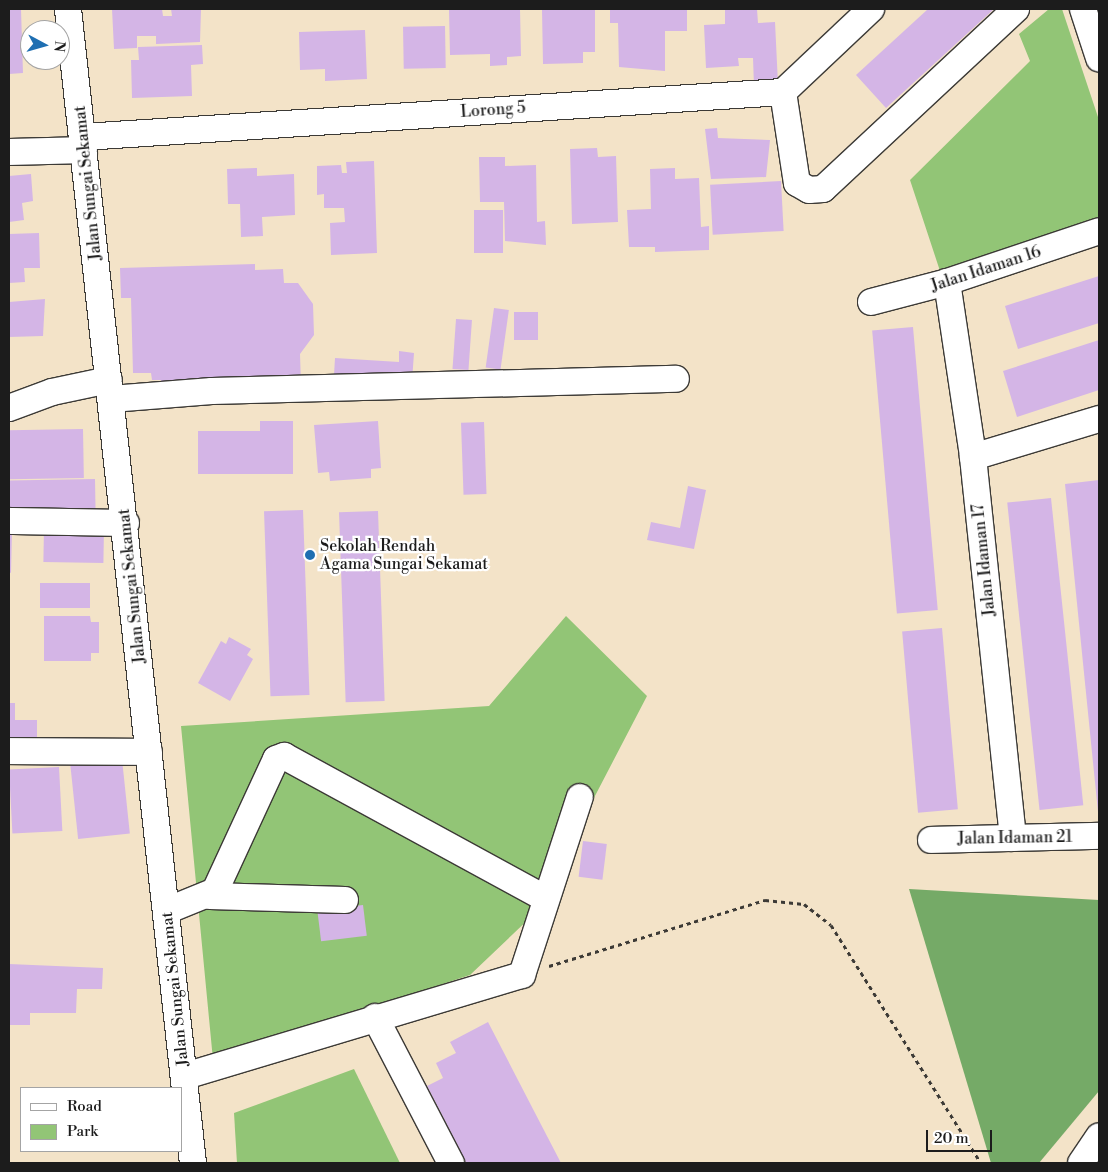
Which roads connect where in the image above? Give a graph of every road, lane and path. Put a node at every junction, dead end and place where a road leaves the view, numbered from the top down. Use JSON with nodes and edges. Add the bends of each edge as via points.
{"nodes":[{"id":1,"x":68,"y":9,"type":"edge"},
{"id":2,"x":1016,"y":9,"type":"edge"},
{"id":3,"x":1083,"y":9,"type":"edge"},
{"id":4,"x":860,"y":12,"type":"edge"},
{"id":5,"x":1099,"y":58,"type":"edge"},
{"id":6,"x":783,"y":92,"type":"junction"},
{"id":7,"x":83,"y":143,"type":"junction"},
{"id":8,"x":9,"y":152,"type":"edge"},
{"id":9,"x":1099,"y":231,"type":"edge"},
{"id":10,"x":947,"y":282,"type":"junction"},
{"id":11,"x":871,"y":302,"type":"dead end"},
{"id":12,"x":676,"y":379,"type":"dead end"},
{"id":13,"x":110,"y":390,"type":"junction"},
{"id":14,"x":9,"y":408,"type":"edge"},
{"id":15,"x":1099,"y":419,"type":"edge"},
{"id":16,"x":973,"y":457,"type":"junction"},
{"id":17,"x":9,"y":521,"type":"edge"},
{"id":18,"x":126,"y":523,"type":"junction"},
{"id":19,"x":9,"y":751,"type":"edge"},
{"id":20,"x":149,"y":752,"type":"junction"},
{"id":21,"x":580,"y":797,"type":"dead end"},
{"id":22,"x":1099,"y":836,"type":"edge"},
{"id":23,"x":1013,"y":838,"type":"junction"},
{"id":24,"x":931,"y":840,"type":"dead end"},
{"id":25,"x":210,"y":896,"type":"junction"},
{"id":26,"x":546,"y":899,"type":"junction"},
{"id":27,"x":345,"y":900,"type":"dead end"},
{"id":28,"x":166,"y":912,"type":"junction"},
{"id":29,"x":522,"y":975,"type":"junction"},
{"id":30,"x":375,"y":1017,"type":"junction"},
{"id":31,"x":184,"y":1076,"type":"junction"},
{"id":32,"x":1099,"y":1136,"type":"edge"},
{"id":33,"x":193,"y":1163,"type":"edge"},
{"id":34,"x":451,"y":1163,"type":"edge"},
{"id":35,"x":981,"y":1163,"type":"edge"},
{"id":36,"x":1081,"y":1163,"type":"edge"}],
"edges":[{"from":1,"to":7,"type":"street","name":"Jalan Sungai Sekamat"},
{"from":2,"to":6,"type":"street","via":[[823,189],[809,190],[797,183]]},
{"from":3,"to":5,"type":"street"},
{"from":4,"to":6,"type":"street"},
{"from":6,"to":7,"type":"street","name":"Lorong 5"},
{"from":7,"to":8,"type":"street","name":"Lorong 5"},
{"from":7,"to":13,"type":"street","name":"Jalan Sungai Sekamat"},
{"from":9,"to":10,"type":"street","name":"Jalan Idaman 16"},
{"from":10,"to":11,"type":"street","name":"Jalan Idaman 16"},
{"from":10,"to":16,"type":"street","name":"Jalan Idaman 17"},
{"from":12,"to":13,"type":"street","via":[[212,391]]},
{"from":13,"to":14,"type":"street","via":[[52,392]]},
{"from":13,"to":18,"type":"street","name":"Jalan Sungai Sekamat"},
{"from":15,"to":16,"type":"street"},
{"from":16,"to":23,"type":"street","name":"Jalan Idaman 17"},
{"from":17,"to":18,"type":"street"},
{"from":18,"to":20,"type":"street","name":"Jalan Sungai Sekamat"},
{"from":19,"to":20,"type":"street"},
{"from":20,"to":28,"type":"street","name":"Jalan Sungai Sekamat"},
{"from":21,"to":26,"type":"street"},
{"from":22,"to":23,"type":"street","name":"Jalan Idaman 21"},
{"from":23,"to":24,"type":"street","name":"Jalan Idaman 21"},
{"from":25,"to":26,"type":"street","via":[[276,759],[284,756]]},
{"from":25,"to":27,"type":"street"},
{"from":25,"to":28,"type":"street"},
{"from":26,"to":29,"type":"street"},
{"from":28,"to":31,"type":"street","name":"Jalan Sungai Sekamat"},
{"from":29,"to":30,"type":"street"},
{"from":29,"to":35,"type":"path","via":[[765,900],[804,904],[831,925]]},
{"from":30,"to":31,"type":"street"},
{"from":30,"to":34,"type":"street"},
{"from":31,"to":33,"type":"street","name":"Jalan Sungai Sekamat"},
{"from":32,"to":36,"type":"street"}]}
